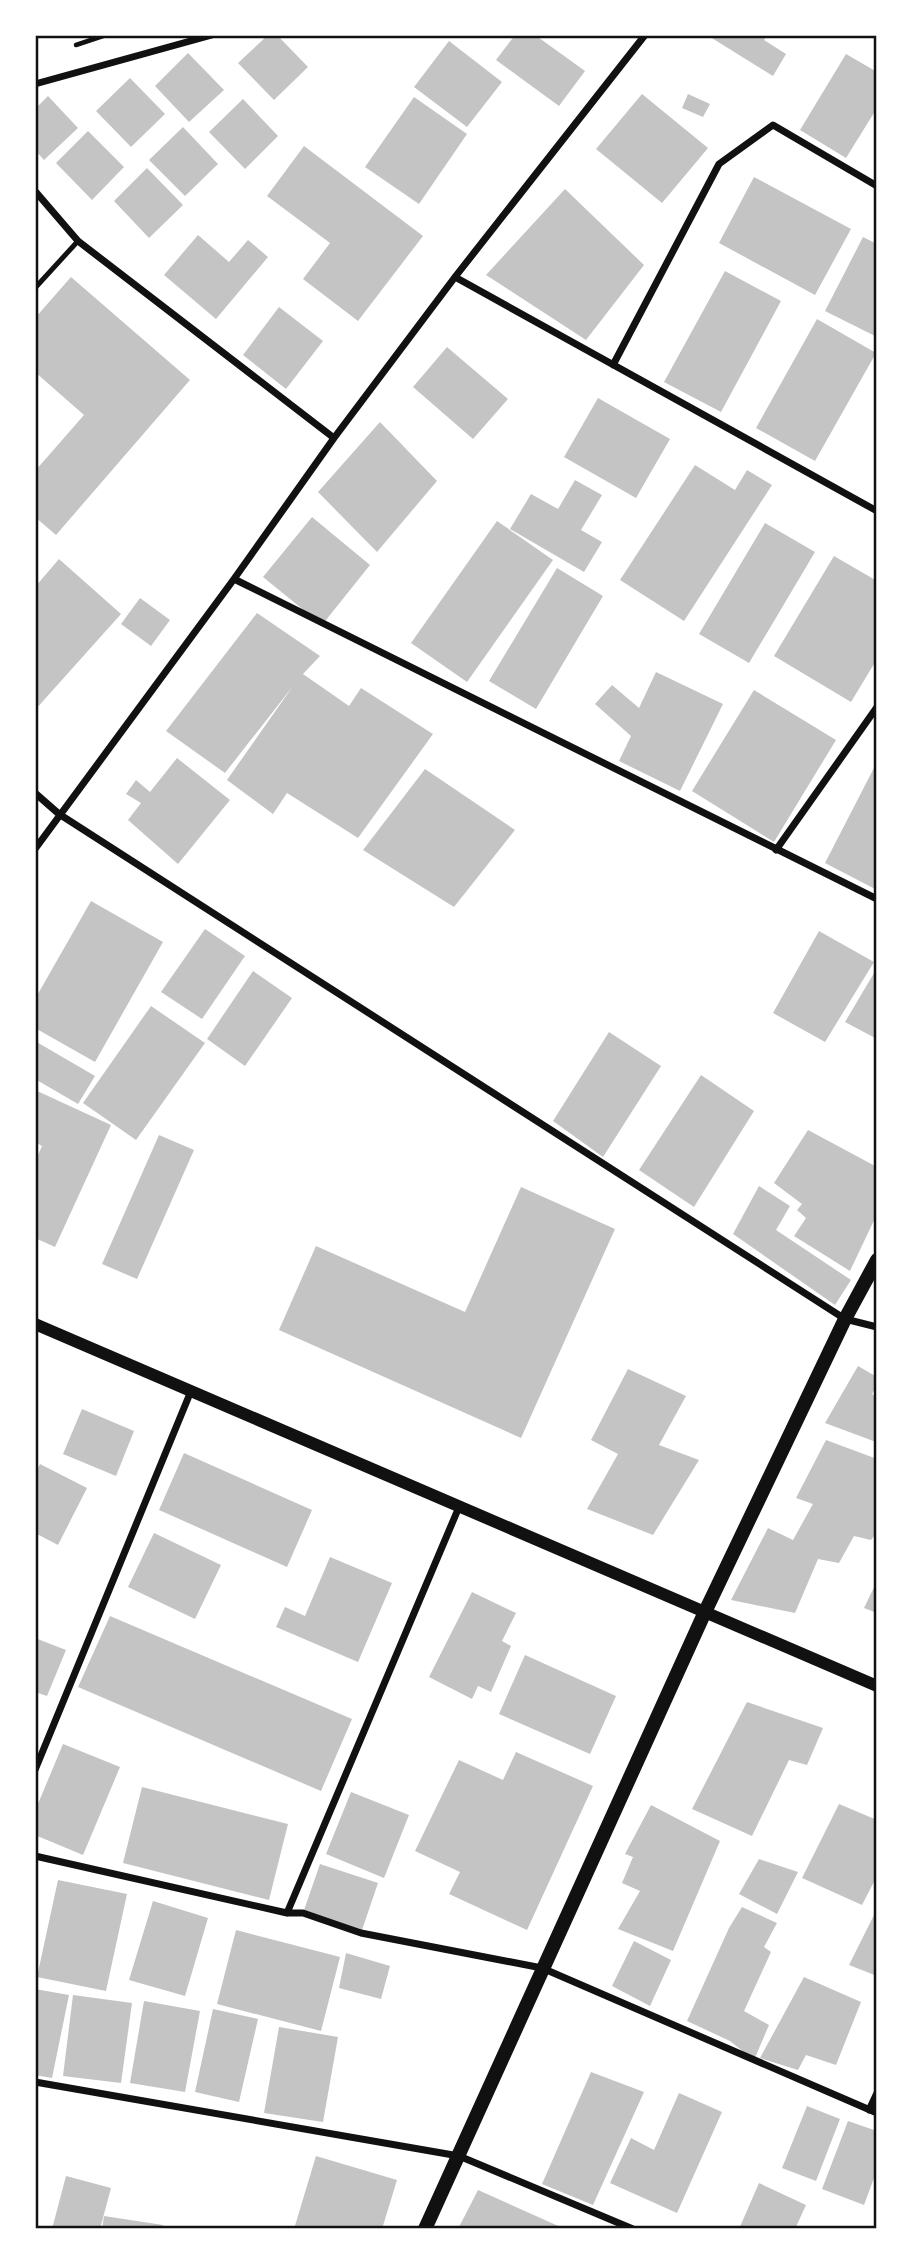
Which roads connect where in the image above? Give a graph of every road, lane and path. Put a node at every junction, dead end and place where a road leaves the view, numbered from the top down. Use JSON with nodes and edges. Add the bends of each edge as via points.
{"nodes":[{"id":1,"x":212,"y":35,"type":"edge"},
{"id":2,"x":645,"y":35,"type":"edge"},
{"id":3,"x":35,"y":85,"type":"edge"},
{"id":4,"x":877,"y":186,"type":"edge"},
{"id":5,"x":35,"y":191,"type":"edge"},
{"id":6,"x":78,"y":242,"type":"junction"},
{"id":7,"x":455,"y":277,"type":"junction"},
{"id":8,"x":35,"y":288,"type":"edge"},
{"id":9,"x":613,"y":365,"type":"junction"},
{"id":10,"x":334,"y":438,"type":"junction"},
{"id":11,"x":877,"y":511,"type":"edge"},
{"id":12,"x":234,"y":579,"type":"junction"},
{"id":13,"x":877,"y":707,"type":"edge"},
{"id":14,"x":35,"y":793,"type":"edge"},
{"id":15,"x":59,"y":814,"type":"junction"},
{"id":16,"x":35,"y":849,"type":"edge"},
{"id":17,"x":776,"y":850,"type":"junction"},
{"id":18,"x":877,"y":899,"type":"edge"},
{"id":19,"x":877,"y":1260,"type":"edge"},
{"id":20,"x":845,"y":1320,"type":"junction"},
{"id":21,"x":35,"y":1324,"type":"edge"},
{"id":22,"x":877,"y":1327,"type":"edge"},
{"id":23,"x":191,"y":1391,"type":"junction"},
{"id":24,"x":458,"y":1507,"type":"junction"},
{"id":25,"x":704,"y":1614,"type":"junction"},
{"id":26,"x":877,"y":1686,"type":"edge"},
{"id":27,"x":35,"y":1770,"type":"edge"},
{"id":28,"x":35,"y":1856,"type":"edge"},
{"id":29,"x":287,"y":1913,"type":"junction"},
{"id":30,"x":542,"y":1968,"type":"junction"},
{"id":31,"x":35,"y":2082,"type":"edge"},
{"id":32,"x":877,"y":2093,"type":"edge"},
{"id":33,"x":873,"y":2112,"type":"edge"},
{"id":34,"x":459,"y":2156,"type":"junction"},
{"id":35,"x":425,"y":2229,"type":"edge"},
{"id":36,"x":633,"y":2229,"type":"edge"}],
"edges":[{"from":1,"to":3,"type":"street"},
{"from":2,"to":7,"type":"street"},
{"from":4,"to":9,"type":"street","via":[[773,125],[719,164]]},
{"from":5,"to":6,"type":"street"},
{"from":6,"to":8,"type":"lane"},
{"from":6,"to":10,"type":"street"},
{"from":7,"to":9,"type":"street"},
{"from":7,"to":10,"type":"street"},
{"from":9,"to":11,"type":"street"},
{"from":10,"to":12,"type":"street"},
{"from":12,"to":15,"type":"street"},
{"from":12,"to":17,"type":"street"},
{"from":13,"to":17,"type":"street"},
{"from":14,"to":15,"type":"street"},
{"from":15,"to":16,"type":"street"},
{"from":15,"to":20,"type":"street"},
{"from":17,"to":18,"type":"street"},
{"from":19,"to":20,"type":"main road"},
{"from":20,"to":22,"type":"street"},
{"from":20,"to":25,"type":"main road"},
{"from":21,"to":23,"type":"street"},
{"from":23,"to":24,"type":"street"},
{"from":23,"to":27,"type":"street"},
{"from":24,"to":25,"type":"street"},
{"from":24,"to":29,"type":"street"},
{"from":25,"to":26,"type":"street"},
{"from":25,"to":30,"type":"main road"},
{"from":28,"to":29,"type":"street"},
{"from":29,"to":30,"type":"street","via":[[303,1913],[361,1933]]},
{"from":30,"to":33,"type":"street"},
{"from":30,"to":34,"type":"main road"},
{"from":31,"to":34,"type":"street"},
{"from":32,"to":33,"type":"street"},
{"from":34,"to":35,"type":"main road"},
{"from":34,"to":36,"type":"street"}]}
